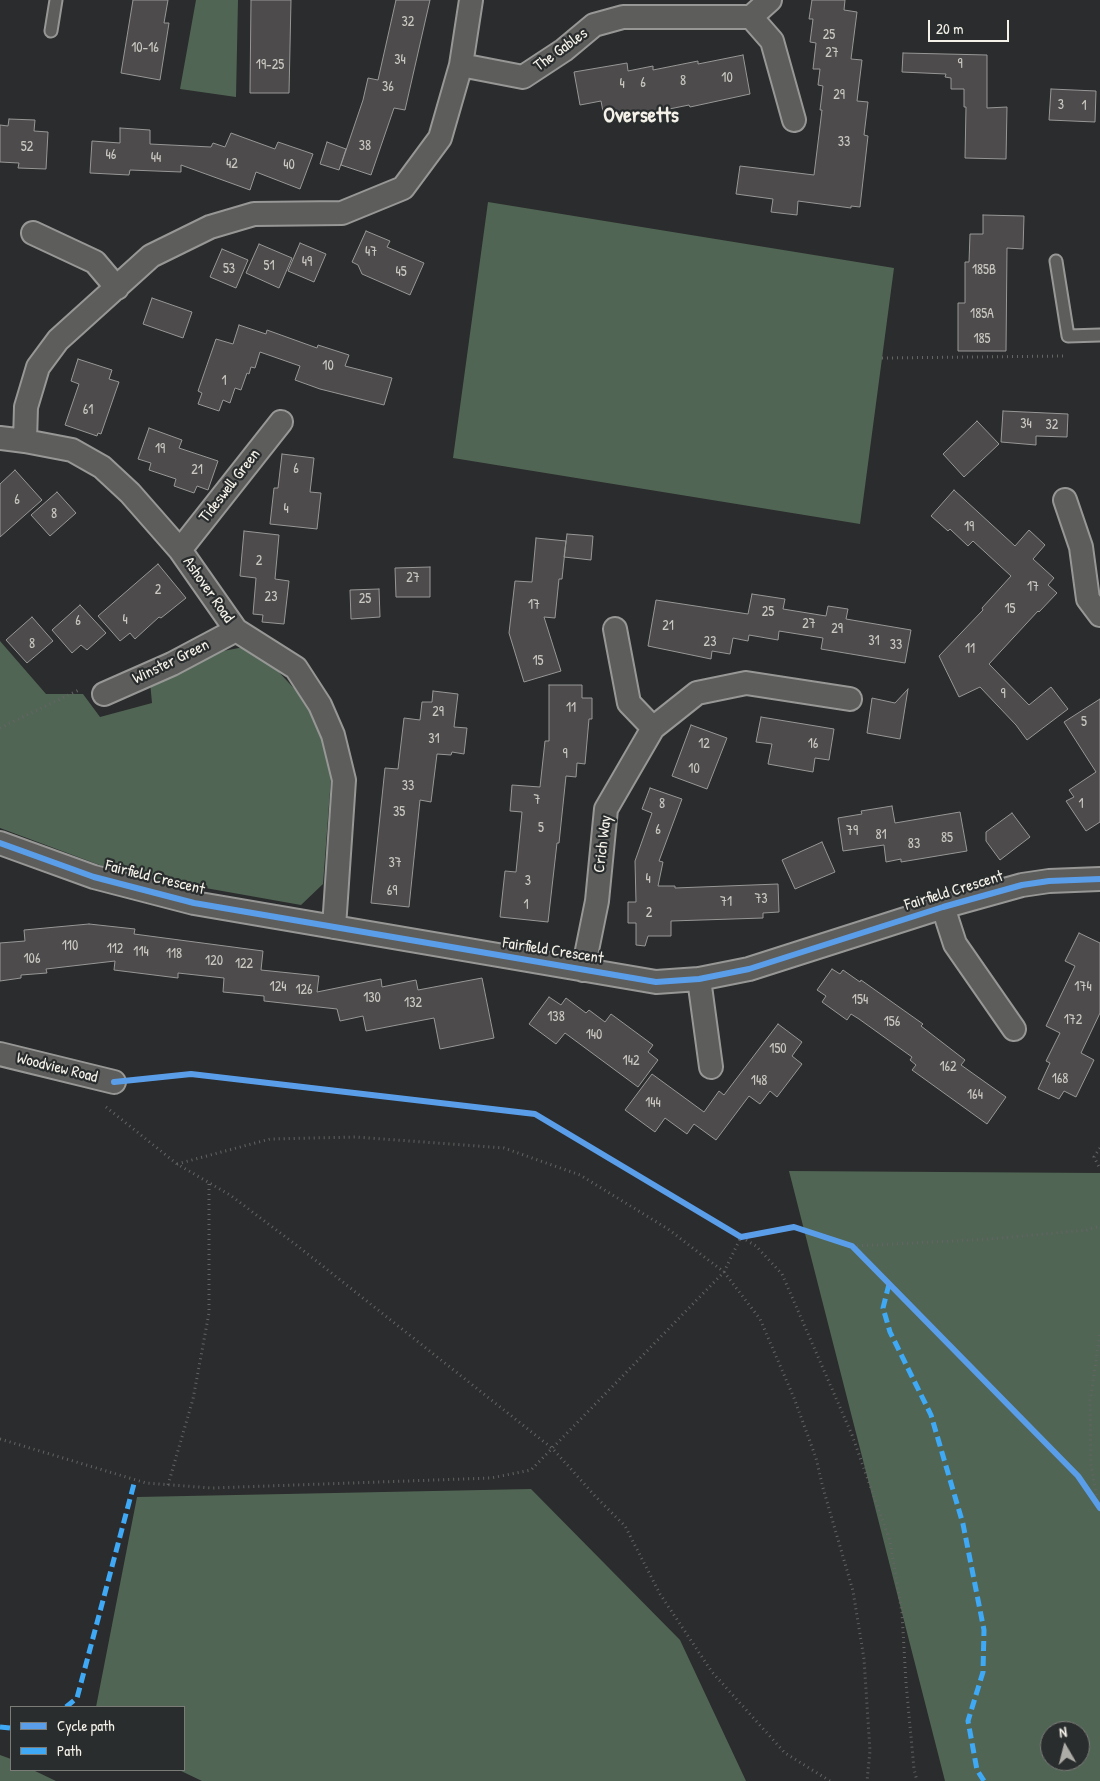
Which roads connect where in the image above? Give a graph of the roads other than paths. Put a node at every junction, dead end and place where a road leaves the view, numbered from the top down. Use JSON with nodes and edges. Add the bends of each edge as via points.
{"nodes":[{"id":1,"x":56,"y":0,"type":"edge"},
{"id":2,"x":471,"y":0,"type":"edge"},
{"id":3,"x":770,"y":0,"type":"edge"},
{"id":4,"x":751,"y":18,"type":"junction"},
{"id":5,"x":51,"y":30,"type":"dead end"},
{"id":6,"x":461,"y":65,"type":"junction"},
{"id":7,"x":794,"y":120,"type":"dead end"},
{"id":8,"x":34,"y":233,"type":"dead end"},
{"id":9,"x":1056,"y":261,"type":"dead end"},
{"id":10,"x":117,"y":288,"type":"junction"},
{"id":11,"x":1100,"y":335,"type":"edge"},
{"id":12,"x":281,"y":422,"type":"dead end"},
{"id":13,"x":0,"y":438,"type":"edge"},
{"id":14,"x":25,"y":441,"type":"junction"},
{"id":15,"x":1065,"y":500,"type":"dead end"},
{"id":16,"x":180,"y":550,"type":"junction"},
{"id":17,"x":1100,"y":615,"type":"edge"},
{"id":18,"x":615,"y":629,"type":"dead end"},
{"id":19,"x":236,"y":630,"type":"junction"},
{"id":20,"x":104,"y":694,"type":"road end"},
{"id":21,"x":850,"y":699,"type":"dead end"},
{"id":22,"x":653,"y":728,"type":"junction"},
{"id":23,"x":0,"y":842,"type":"edge"},
{"id":24,"x":1100,"y":879,"type":"edge"},
{"id":25,"x":944,"y":907,"type":"junction"},
{"id":26,"x":334,"y":927,"type":"junction"},
{"id":27,"x":583,"y":970,"type":"junction"},
{"id":28,"x":699,"y":979,"type":"junction"},
{"id":29,"x":1014,"y":1029,"type":"dead end"},
{"id":30,"x":0,"y":1054,"type":"edge"},
{"id":31,"x":711,"y":1067,"type":"dead end"},
{"id":32,"x":114,"y":1082,"type":"road end"}],
"edges":[{"from":1,"to":5,"type":"lane"},
{"from":2,"to":6,"type":"street"},
{"from":3,"to":4,"type":"street"},
{"from":4,"to":6,"type":"street","name":"The Gables","via":[[623,17],[594,25],[523,77]]},
{"from":4,"to":7,"type":"street","via":[[772,41]]},
{"from":6,"to":10,"type":"street","via":[[440,138],[402,188],[342,214],[254,214],[210,227],[151,256]]},
{"from":8,"to":10,"type":"street","via":[[95,262]]},
{"from":9,"to":11,"type":"lane","via":[[1068,336]]},
{"from":10,"to":14,"type":"street","via":[[58,340],[38,367],[26,407]]},
{"from":12,"to":16,"type":"street","name":"Tideswell Green"},
{"from":13,"to":14,"type":"street","name":"Ashover Road"},
{"from":14,"to":16,"type":"street","name":"Ashover Road","via":[[72,450],[102,467],[130,493]]},
{"from":15,"to":17,"type":"street","via":[[1081,547],[1088,599]]},
{"from":16,"to":19,"type":"street","name":"Ashover Road"},
{"from":18,"to":22,"type":"street","via":[[629,703]]},
{"from":19,"to":20,"type":"street","name":"Winster Green","via":[[172,664]]},
{"from":19,"to":26,"type":"street","name":"Ashover Road","via":[[296,668],[320,705],[334,735],[344,780]]},
{"from":21,"to":22,"type":"street","name":"Crich Way","via":[[746,683],[697,692]]},
{"from":22,"to":27,"type":"street","name":"Crich Way","via":[[606,809],[597,901]]},
{"from":23,"to":26,"type":"street","name":"Fairfield Crescent","via":[[94,877],[194,903]]},
{"from":24,"to":25,"type":"street","name":"Fairfield Crescent","via":[[1022,885]]},
{"from":25,"to":28,"type":"street","name":"Fairfield Crescent","via":[[749,969]]},
{"from":25,"to":29,"type":"street","name":"Fairfield Crescent","via":[[955,944]]},
{"from":26,"to":27,"type":"street","name":"Fairfield Crescent"},
{"from":27,"to":28,"type":"street","name":"Fairfield Crescent","via":[[656,982]]},
{"from":28,"to":31,"type":"street"},
{"from":30,"to":32,"type":"street","name":"Woodview Road"}]}
